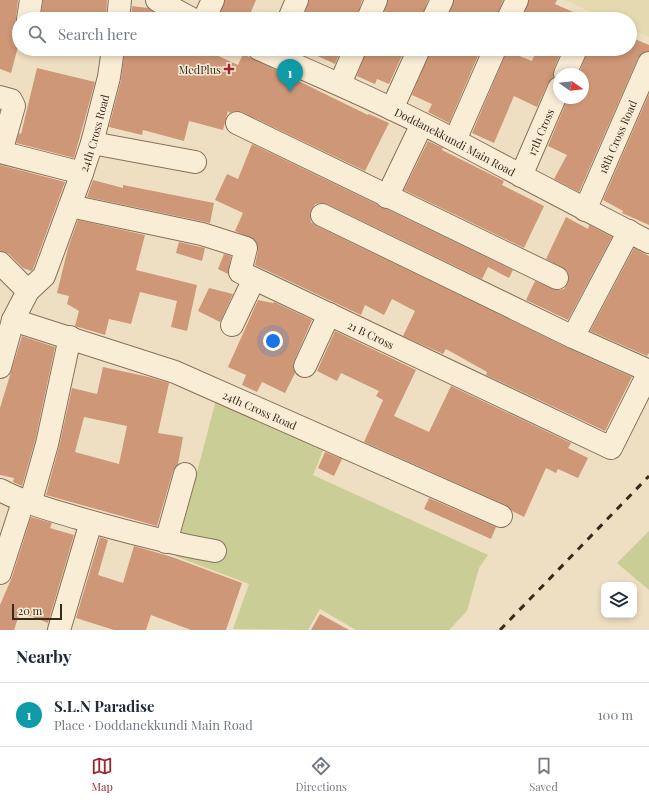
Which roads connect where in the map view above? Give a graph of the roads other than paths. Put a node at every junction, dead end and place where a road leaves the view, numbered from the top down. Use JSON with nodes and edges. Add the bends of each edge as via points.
{"nodes":[{"id":1,"x":31,"y":0,"type":"edge"},
{"id":2,"x":120,"y":0,"type":"edge"},
{"id":3,"x":157,"y":0,"type":"edge"},
{"id":4,"x":213,"y":0,"type":"edge"},
{"id":5,"x":297,"y":0,"type":"edge"},
{"id":6,"x":376,"y":0,"type":"edge"},
{"id":7,"x":442,"y":0,"type":"edge"},
{"id":8,"x":517,"y":0,"type":"edge"},
{"id":9,"x":29,"y":12,"type":"edge"},
{"id":10,"x":119,"y":12,"type":"edge"},
{"id":11,"x":179,"y":12,"type":"edge"},
{"id":12,"x":207,"y":12,"type":"edge"},
{"id":13,"x":292,"y":12,"type":"edge"},
{"id":14,"x":371,"y":12,"type":"edge"},
{"id":15,"x":436,"y":12,"type":"edge"},
{"id":16,"x":511,"y":12,"type":"edge"},
{"id":17,"x":112,"y":56,"type":"edge"},
{"id":18,"x":280,"y":56,"type":"edge"},
{"id":19,"x":352,"y":56,"type":"edge"},
{"id":20,"x":416,"y":56,"type":"edge"},
{"id":21,"x":492,"y":56,"type":"edge"},
{"id":22,"x":573,"y":56,"type":"edge"},
{"id":23,"x":649,"y":63,"type":"edge"},
{"id":24,"x":568,"y":68,"type":"edge"},
{"id":25,"x":340,"y":84,"type":"junction"},
{"id":26,"x":0,"y":97,"type":"edge"},
{"id":27,"x":553,"y":102,"type":"edge"},
{"id":28,"x":392,"y":109,"type":"junction"},
{"id":29,"x":237,"y":123,"type":"dead end"},
{"id":30,"x":422,"y":124,"type":"junction"},
{"id":31,"x":455,"y":140,"type":"junction"},
{"id":32,"x":92,"y":143,"type":"junction"},
{"id":33,"x":0,"y":152,"type":"edge"},
{"id":34,"x":195,"y":162,"type":"dead end"},
{"id":35,"x":82,"y":173,"type":"junction"},
{"id":36,"x":521,"y":176,"type":"junction"},
{"id":37,"x":387,"y":197,"type":"junction"},
{"id":38,"x":70,"y":206,"type":"junction"},
{"id":39,"x":585,"y":210,"type":"junction"},
{"id":40,"x":322,"y":215,"type":"dead end"},
{"id":41,"x":643,"y":238,"type":"edge"},
{"id":42,"x":0,"y":263,"type":"edge"},
{"id":43,"x":557,"y":278,"type":"dead end"},
{"id":44,"x":254,"y":279,"type":"junction"},
{"id":45,"x":28,"y":291,"type":"junction"},
{"id":46,"x":329,"y":314,"type":"junction"},
{"id":47,"x":13,"y":320,"type":"junction"},
{"id":48,"x":232,"y":326,"type":"dead end"},
{"id":49,"x":70,"y":336,"type":"junction"},
{"id":50,"x":573,"y":337,"type":"junction"},
{"id":51,"x":305,"y":366,"type":"dead end"},
{"id":52,"x":0,"y":367,"type":"edge"},
{"id":53,"x":649,"y":372,"type":"edge"},
{"id":54,"x":185,"y":474,"type":"dead end"},
{"id":55,"x":0,"y":490,"type":"edge"},
{"id":56,"x":27,"y":503,"type":"junction"},
{"id":57,"x":502,"y":516,"type":"dead end"},
{"id":58,"x":90,"y":522,"type":"junction"},
{"id":59,"x":166,"y":542,"type":"junction"},
{"id":60,"x":215,"y":552,"type":"dead end"},
{"id":61,"x":0,"y":574,"type":"edge"},
{"id":62,"x":59,"y":630,"type":"edge"}],
"edges":[{"from":1,"to":9,"type":"street"},
{"from":2,"to":10,"type":"street"},
{"from":3,"to":11,"type":"street"},
{"from":4,"to":12,"type":"street"},
{"from":5,"to":13,"type":"street"},
{"from":6,"to":14,"type":"street"},
{"from":7,"to":15,"type":"street"},
{"from":8,"to":16,"type":"street"},
{"from":17,"to":32,"type":"street","name":"24th Cross Road"},
{"from":18,"to":25,"type":"street","name":"Doddanekkundi Main Road"},
{"from":19,"to":25,"type":"street"},
{"from":20,"to":28,"type":"street"},
{"from":21,"to":31,"type":"street"},
{"from":22,"to":24,"type":"street"},
{"from":23,"to":39,"type":"street","name":"18th Cross Road"},
{"from":25,"to":28,"type":"street","name":"Doddanekkundi Main Road"},
{"from":26,"to":33,"type":"street","via":[[11,100],[14,106]]},
{"from":27,"to":36,"type":"street","name":"17th Cross"},
{"from":28,"to":30,"type":"street","name":"Doddanekkundi Main Road"},
{"from":29,"to":37,"type":"street"},
{"from":30,"to":31,"type":"street","name":"Doddanekkundi Main Road"},
{"from":30,"to":37,"type":"street"},
{"from":31,"to":36,"type":"street","name":"Doddanekkundi Main Road"},
{"from":32,"to":34,"type":"street"},
{"from":32,"to":35,"type":"street","name":"24th Cross Road"},
{"from":33,"to":35,"type":"street"},
{"from":35,"to":38,"type":"street","name":"24th Cross Road"},
{"from":36,"to":39,"type":"street","name":"Doddanekkundi Main Road"},
{"from":37,"to":43,"type":"street"},
{"from":38,"to":44,"type":"street","name":"21 B Cross","via":[[202,234],[246,248],[240,272]]},
{"from":38,"to":45,"type":"street","name":"24th Cross Road","via":[[44,276]]},
{"from":39,"to":41,"type":"street","name":"Doddanekkundi Main Road"},
{"from":40,"to":50,"type":"street"},
{"from":41,"to":50,"type":"street"},
{"from":42,"to":45,"type":"street"},
{"from":44,"to":46,"type":"street","name":"21 B Cross"},
{"from":44,"to":48,"type":"street"},
{"from":45,"to":47,"type":"street","name":"24th Cross Road"},
{"from":46,"to":51,"type":"street"},
{"from":46,"to":53,"type":"street","name":"21 B Cross","via":[[611,448]]},
{"from":47,"to":49,"type":"street","name":"24th Cross Road"},
{"from":47,"to":52,"type":"street","name":"24th Cross Road"},
{"from":49,"to":56,"type":"street","via":[[47,444]]},
{"from":49,"to":57,"type":"street","name":"24th Cross Road","via":[[175,372]]},
{"from":50,"to":53,"type":"street"},
{"from":54,"to":59,"type":"street"},
{"from":55,"to":56,"type":"street"},
{"from":56,"to":58,"type":"street"},
{"from":56,"to":61,"type":"street"},
{"from":58,"to":59,"type":"street"},
{"from":58,"to":62,"type":"street"},
{"from":59,"to":60,"type":"street"}]}
